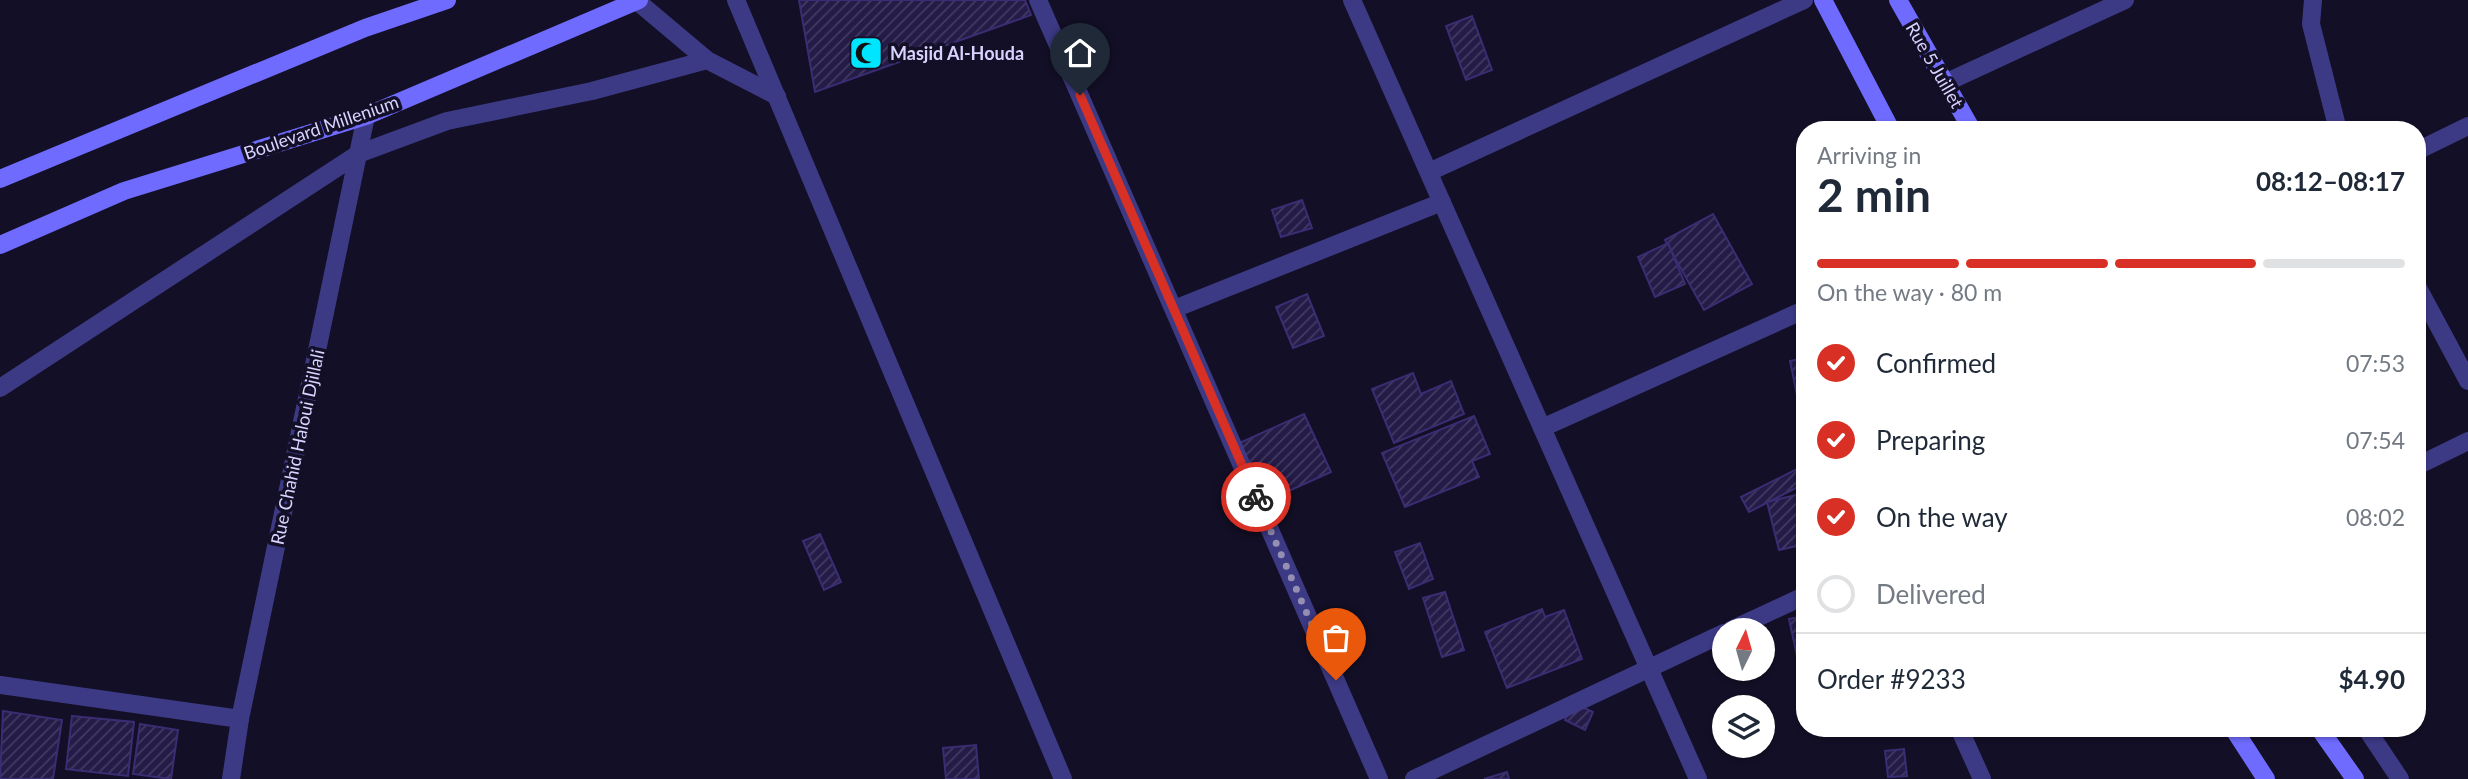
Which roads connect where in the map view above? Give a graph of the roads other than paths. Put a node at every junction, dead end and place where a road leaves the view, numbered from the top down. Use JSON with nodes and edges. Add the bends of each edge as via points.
{"nodes":[{"id":1,"x":447,"y":0,"type":"edge"},
{"id":2,"x":638,"y":0,"type":"edge"},
{"id":3,"x":736,"y":0,"type":"edge"},
{"id":4,"x":1038,"y":0,"type":"edge"},
{"id":5,"x":1352,"y":0,"type":"edge"},
{"id":6,"x":1804,"y":0,"type":"edge"},
{"id":7,"x":1823,"y":0,"type":"edge"},
{"id":8,"x":1898,"y":0,"type":"edge"},
{"id":9,"x":2125,"y":0,"type":"edge"},
{"id":10,"x":2313,"y":0,"type":"edge"},
{"id":11,"x":707,"y":60,"type":"junction"},
{"id":12,"x":1945,"y":83,"type":"junction"},
{"id":13,"x":777,"y":96,"type":"junction"},
{"id":14,"x":366,"y":116,"type":"junction"},
{"id":15,"x":1886,"y":121,"type":"edge"},
{"id":16,"x":1967,"y":121,"type":"edge"},
{"id":17,"x":2336,"y":121,"type":"edge"},
{"id":18,"x":2468,"y":126,"type":"edge"},
{"id":19,"x":2426,"y":147,"type":"edge"},
{"id":20,"x":358,"y":154,"type":"junction"},
{"id":21,"x":1429,"y":172,"type":"junction"},
{"id":22,"x":0,"y":179,"type":"edge"},
{"id":23,"x":1442,"y":202,"type":"junction"},
{"id":24,"x":0,"y":245,"type":"edge"},
{"id":25,"x":2426,"y":303,"type":"edge"},
{"id":26,"x":1174,"y":309,"type":"junction"},
{"id":27,"x":1796,"y":314,"type":"edge"},
{"id":28,"x":2468,"y":381,"type":"edge"},
{"id":29,"x":0,"y":388,"type":"edge"},
{"id":30,"x":1542,"y":428,"type":"junction"},
{"id":31,"x":2468,"y":441,"type":"edge"},
{"id":32,"x":2426,"y":462,"type":"edge"},
{"id":33,"x":1796,"y":600,"type":"edge"},
{"id":34,"x":1757,"y":618,"type":"edge"},
{"id":35,"x":1712,"y":639,"type":"edge"},
{"id":36,"x":1648,"y":668,"type":"junction"},
{"id":37,"x":0,"y":685,"type":"edge"},
{"id":38,"x":240,"y":719,"type":"junction"},
{"id":39,"x":1963,"y":737,"type":"edge"},
{"id":40,"x":2239,"y":737,"type":"edge"},
{"id":41,"x":2325,"y":737,"type":"edge"},
{"id":42,"x":2371,"y":737,"type":"edge"},
{"id":43,"x":231,"y":779,"type":"edge"},
{"id":44,"x":1063,"y":779,"type":"edge"},
{"id":45,"x":1379,"y":779,"type":"edge"},
{"id":46,"x":1414,"y":779,"type":"edge"},
{"id":47,"x":1698,"y":779,"type":"edge"},
{"id":48,"x":1982,"y":779,"type":"edge"},
{"id":49,"x":2266,"y":779,"type":"edge"},
{"id":50,"x":2355,"y":779,"type":"edge"},
{"id":51,"x":2400,"y":779,"type":"edge"}],
"edges":[{"from":1,"to":22,"type":"main road","via":[[365,28]]},
{"from":2,"to":11,"type":"street"},
{"from":2,"to":14,"type":"main road","name":"Boulevard Millenium"},
{"from":3,"to":13,"type":"street"},
{"from":4,"to":26,"type":"street"},
{"from":5,"to":21,"type":"street"},
{"from":6,"to":21,"type":"street"},
{"from":7,"to":15,"type":"main road"},
{"from":8,"to":12,"type":"main road","name":"Rue 5 Juillet"},
{"from":9,"to":12,"type":"street"},
{"from":10,"to":17,"type":"street","via":[[2311,24]]},
{"from":11,"to":13,"type":"street"},
{"from":11,"to":20,"type":"street","via":[[592,91],[447,121]]},
{"from":12,"to":16,"type":"main road","name":"Rue 5 Juillet"},
{"from":13,"to":44,"type":"street"},
{"from":14,"to":20,"type":"street","name":"Rue Chahid Haloui Djillali"},
{"from":14,"to":24,"type":"main road","name":"Boulevard Millenium","via":[[124,191]]},
{"from":18,"to":19,"type":"street"},
{"from":20,"to":29,"type":"street"},
{"from":20,"to":38,"type":"street","name":"Rue Chahid Haloui Djillali"},
{"from":21,"to":23,"type":"street"},
{"from":23,"to":26,"type":"street"},
{"from":23,"to":30,"type":"street"},
{"from":25,"to":28,"type":"street"},
{"from":26,"to":45,"type":"street"},
{"from":27,"to":30,"type":"street"},
{"from":30,"to":36,"type":"street"},
{"from":31,"to":32,"type":"street"},
{"from":33,"to":34,"type":"street"},
{"from":35,"to":36,"type":"street"},
{"from":36,"to":46,"type":"street"},
{"from":36,"to":47,"type":"street"},
{"from":37,"to":38,"type":"street"},
{"from":38,"to":43,"type":"street","name":"Rue Chahid Haloui Djillali"},
{"from":39,"to":48,"type":"street"},
{"from":40,"to":49,"type":"main road"},
{"from":41,"to":50,"type":"main road"},
{"from":42,"to":51,"type":"street"}]}
